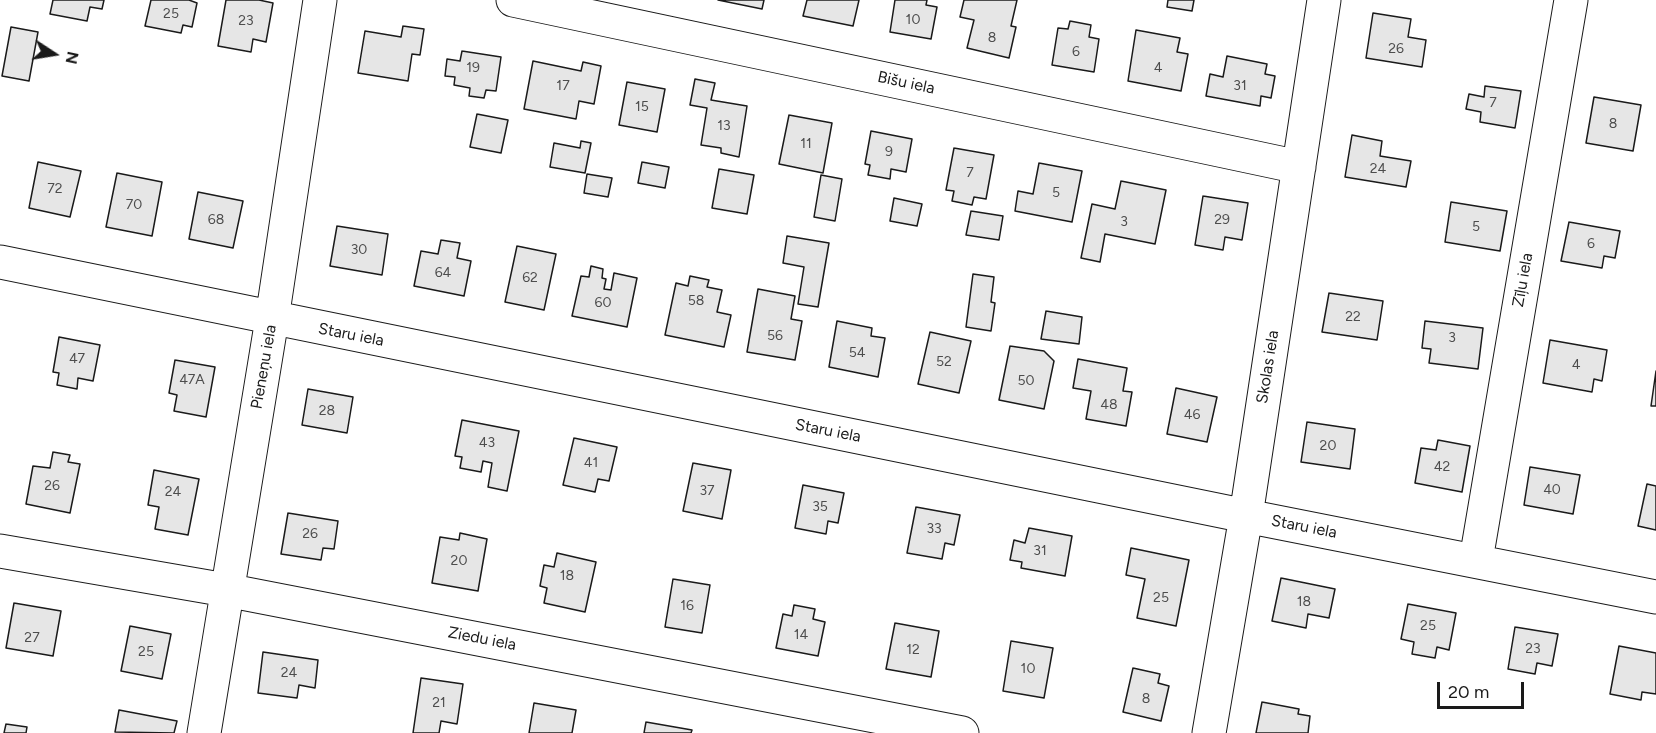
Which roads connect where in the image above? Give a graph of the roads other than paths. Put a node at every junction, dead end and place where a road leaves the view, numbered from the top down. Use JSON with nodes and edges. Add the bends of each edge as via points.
{"nodes":[{"id":1,"x":320,"y":0,"type":"edge"},
{"id":2,"x":513,"y":0,"type":"edge"},
{"id":3,"x":1324,"y":0,"type":"edge"},
{"id":4,"x":1571,"y":0,"type":"edge"},
{"id":5,"x":1299,"y":167,"type":"junction"},
{"id":6,"x":0,"y":262,"type":"edge"},
{"id":7,"x":272,"y":319,"type":"junction"},
{"id":8,"x":1246,"y":516,"type":"junction"},
{"id":9,"x":0,"y":551,"type":"edge"},
{"id":10,"x":1476,"y":560,"type":"junction"},
{"id":11,"x":226,"y":590,"type":"junction"},
{"id":12,"x":1656,"y":597,"type":"edge"},
{"id":13,"x":204,"y":733,"type":"edge"},
{"id":14,"x":962,"y":733,"type":"edge"},
{"id":15,"x":1209,"y":733,"type":"edge"}],
"edges":[{"from":1,"to":7,"type":"street","name":"Pieneņu iela"},
{"from":2,"to":5,"type":"street","name":"Bišu iela"},
{"from":3,"to":5,"type":"street","name":"Skolas iela"},
{"from":4,"to":10,"type":"street","name":"Zīļu iela"},
{"from":5,"to":8,"type":"street","name":"Skolas iela"},
{"from":6,"to":7,"type":"street","name":"Staru iela"},
{"from":7,"to":8,"type":"street","name":"Staru iela"},
{"from":7,"to":11,"type":"street","name":"Pieneņu iela"},
{"from":8,"to":10,"type":"street","name":"Staru iela"},
{"from":8,"to":15,"type":"street","name":"Skolas iela"},
{"from":9,"to":11,"type":"street","name":"Ziedu iela"},
{"from":10,"to":12,"type":"street","name":"Staru iela"},
{"from":11,"to":13,"type":"street","name":"Pieneņu iela"},
{"from":11,"to":14,"type":"street","name":"Ziedu iela"}]}
